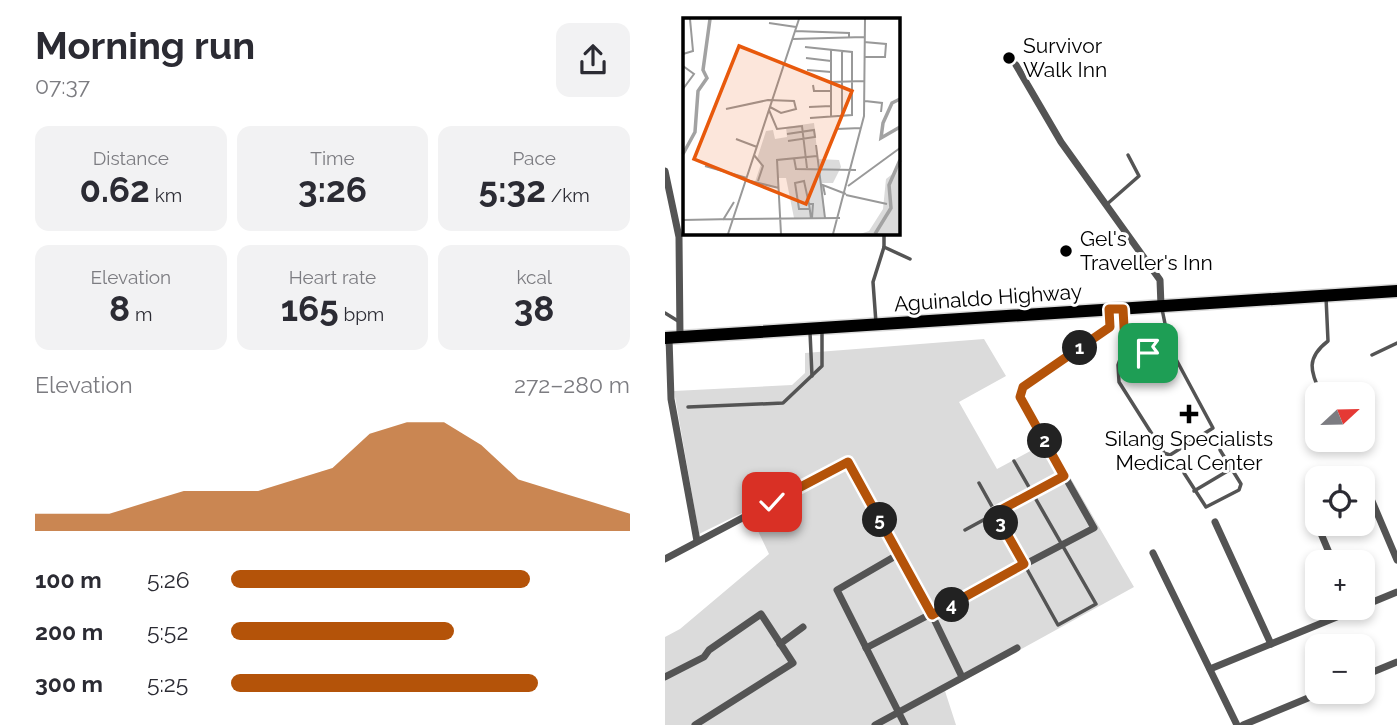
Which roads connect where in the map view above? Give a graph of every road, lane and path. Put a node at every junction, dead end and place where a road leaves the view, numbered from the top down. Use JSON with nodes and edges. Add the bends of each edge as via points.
{"nodes":[{"id":1,"x":1016,"y":65,"type":"dead end"},
{"id":2,"x":1128,"y":155,"type":"dead end"},
{"id":3,"x":665,"y":171,"type":"edge"},
{"id":4,"x":1106,"y":205,"type":"junction"},
{"id":5,"x":884,"y":234,"type":"edge"},
{"id":6,"x":884,"y":247,"type":"junction"},
{"id":7,"x":910,"y":258,"type":"dead end"},
{"id":8,"x":1397,"y":291,"type":"edge"},
{"id":9,"x":1326,"y":295,"type":"junction"},
{"id":10,"x":1161,"y":306,"type":"junction"},
{"id":11,"x":1109,"y":309,"type":"junction"},
{"id":12,"x":1123,"y":309,"type":"junction"},
{"id":13,"x":665,"y":313,"type":"edge"},
{"id":14,"x":679,"y":322,"type":"junction"},
{"id":15,"x":876,"y":325,"type":"junction"},
{"id":16,"x":816,"y":329,"type":"junction"},
{"id":17,"x":1166,"y":336,"type":"junction"},
{"id":18,"x":671,"y":338,"type":"edge"},
{"id":19,"x":1397,"y":343,"type":"edge"},
{"id":20,"x":1125,"y":345,"type":"junction"},
{"id":21,"x":1372,"y":355,"type":"dead end"},
{"id":22,"x":812,"y":376,"type":"junction"},
{"id":23,"x":1316,"y":382,"type":"edge"},
{"id":24,"x":688,"y":407,"type":"dead end"},
{"id":25,"x":1220,"y":450,"type":"dead end"},
{"id":26,"x":1014,"y":461,"type":"dead end"},
{"id":27,"x":1232,"y":469,"type":"junction"},
{"id":28,"x":1184,"y":473,"type":"dead end"},
{"id":29,"x":1064,"y":476,"type":"junction"},
{"id":30,"x":979,"y":483,"type":"dead end"},
{"id":31,"x":1194,"y":491,"type":"junction"},
{"id":32,"x":1033,"y":493,"type":"junction"},
{"id":33,"x":1375,"y":508,"type":"edge"},
{"id":34,"x":995,"y":513,"type":"junction"},
{"id":35,"x":1215,"y":522,"type":"dead end"},
{"id":36,"x":965,"y":530,"type":"dead end"},
{"id":37,"x":697,"y":541,"type":"junction"},
{"id":38,"x":1062,"y":544,"type":"junction"},
{"id":39,"x":1153,"y":553,"type":"dead end"},
{"id":40,"x":899,"y":554,"type":"junction"},
{"id":41,"x":665,"y":559,"type":"edge"},
{"id":42,"x":1397,"y":559,"type":"edge"},
{"id":43,"x":1024,"y":564,"type":"junction"},
{"id":44,"x":1397,"y":592,"type":"edge"},
{"id":45,"x":1375,"y":601,"type":"edge"},
{"id":46,"x":932,"y":615,"type":"junction"},
{"id":47,"x":1327,"y":620,"type":"edge"},
{"id":48,"x":803,"y":627,"type":"dead end"},
{"id":49,"x":780,"y":644,"type":"junction"},
{"id":50,"x":1271,"y":644,"type":"junction"},
{"id":51,"x":866,"y":648,"type":"junction"},
{"id":52,"x":1017,"y":648,"type":"dead end"},
{"id":53,"x":1397,"y":662,"type":"edge"},
{"id":54,"x":1210,"y":669,"type":"junction"},
{"id":55,"x":1375,"y":671,"type":"edge"},
{"id":56,"x":665,"y":677,"type":"edge"},
{"id":57,"x":961,"y":677,"type":"junction"},
{"id":58,"x":1305,"y":699,"type":"edge"},
{"id":59,"x":901,"y":710,"type":"junction"},
{"id":60,"x":695,"y":725,"type":"edge"},
{"id":61,"x":875,"y":725,"type":"edge"},
{"id":62,"x":905,"y":725,"type":"edge"},
{"id":63,"x":1237,"y":725,"type":"edge"},
{"id":64,"x":1243,"y":725,"type":"edge"}],
"edges":[{"from":1,"to":4,"type":"street","via":[[1061,142]]},
{"from":2,"to":4,"type":"lane","via":[[1139,176]]},
{"from":3,"to":14,"type":"street","via":[[679,237]]},
{"from":4,"to":10,"type":"street","via":[[1160,280]]},
{"from":5,"to":6,"type":"lane"},
{"from":6,"to":7,"type":"lane"},
{"from":6,"to":15,"type":"lane","via":[[873,282]]},
{"from":8,"to":9,"type":"main road","name":"Aguinaldo Highway"},
{"from":9,"to":10,"type":"main road","name":"Aguinaldo Highway"},
{"from":9,"to":23,"type":"lane","via":[[1329,338],[1311,362]]},
{"from":10,"to":12,"type":"main road","name":"Aguinaldo Highway"},
{"from":10,"to":17,"type":"lane"},
{"from":11,"to":12,"type":"main road","name":"Aguinaldo Highway"},
{"from":11,"to":15,"type":"main road","name":"Aguinaldo Highway"},
{"from":11,"to":29,"type":"street","via":[[1110,327],[1032,378],[1020,397]]},
{"from":12,"to":20,"type":"lane"},
{"from":13,"to":14,"type":"lane"},
{"from":14,"to":18,"type":"street"},
{"from":15,"to":16,"type":"main road","name":"Aguinaldo Highway"},
{"from":16,"to":18,"type":"main road","name":"Aguinaldo Highway"},
{"from":16,"to":22,"type":"lane"},
{"from":16,"to":22,"type":"lane","via":[[822,366]]},
{"from":17,"to":20,"type":"lane","via":[[1148,353]]},
{"from":17,"to":20,"type":"lane","via":[[1213,428],[1170,455],[1164,453],[1119,382],[1118,365]]},
{"from":18,"to":37,"type":"street","via":[[671,399]]},
{"from":19,"to":21,"type":"lane"},
{"from":22,"to":24,"type":"lane","via":[[783,403]]},
{"from":25,"to":27,"type":"lane"},
{"from":26,"to":32,"type":"lane"},
{"from":27,"to":31,"type":"lane"},
{"from":27,"to":31,"type":"lane","via":[[1241,487],[1234,493],[1206,507]]},
{"from":28,"to":31,"type":"lane"},
{"from":29,"to":32,"type":"lane"},
{"from":29,"to":38,"type":"street","via":[[1094,528]]},
{"from":30,"to":34,"type":"lane"},
{"from":32,"to":34,"type":"lane"},
{"from":32,"to":38,"type":"lane"},
{"from":33,"to":42,"type":"street"},
{"from":34,"to":36,"type":"lane"},
{"from":34,"to":43,"type":"lane"},
{"from":35,"to":50,"type":"street"},
{"from":37,"to":40,"type":"street","via":[[848,462]]},
{"from":37,"to":41,"type":"street"},
{"from":38,"to":43,"type":"street"},
{"from":38,"to":43,"type":"lane","via":[[1096,604],[1058,625]]},
{"from":39,"to":54,"type":"street"},
{"from":40,"to":46,"type":"street"},
{"from":40,"to":51,"type":"street","via":[[837,588]]},
{"from":43,"to":46,"type":"street"},
{"from":44,"to":45,"type":"street"},
{"from":46,"to":51,"type":"street"},
{"from":46,"to":57,"type":"street"},
{"from":47,"to":50,"type":"street"},
{"from":48,"to":49,"type":"street"},
{"from":49,"to":56,"type":"street","via":[[761,614],[704,657]]},
{"from":49,"to":60,"type":"street","via":[[793,663]]},
{"from":50,"to":54,"type":"street"},
{"from":51,"to":59,"type":"street"},
{"from":52,"to":57,"type":"street"},
{"from":53,"to":55,"type":"street"},
{"from":54,"to":63,"type":"street"},
{"from":57,"to":59,"type":"street"},
{"from":58,"to":64,"type":"street"},
{"from":59,"to":61,"type":"street"},
{"from":59,"to":62,"type":"street"}]}
